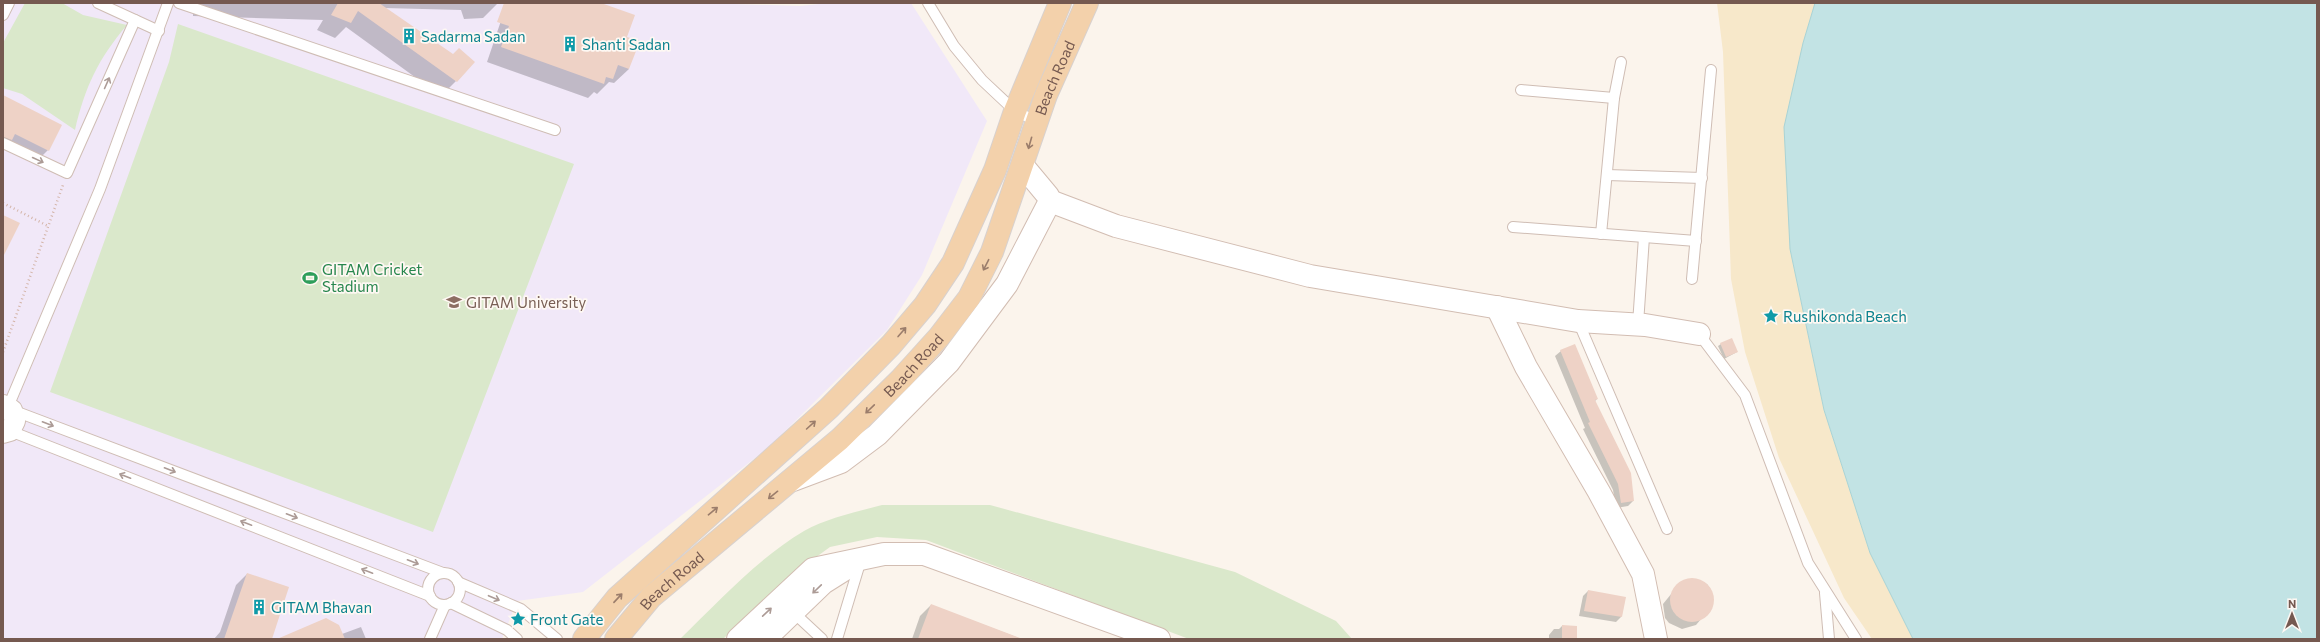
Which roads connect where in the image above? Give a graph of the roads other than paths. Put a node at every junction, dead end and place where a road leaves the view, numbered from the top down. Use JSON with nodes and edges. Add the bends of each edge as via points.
{"nodes":[{"id":1,"x":8,"y":3,"type":"edge"},
{"id":2,"x":98,"y":3,"type":"edge"},
{"id":3,"x":168,"y":3,"type":"edge"},
{"id":4,"x":179,"y":3,"type":"edge"},
{"id":5,"x":928,"y":3,"type":"edge"},
{"id":6,"x":1060,"y":3,"type":"edge"},
{"id":7,"x":1087,"y":3,"type":"edge"},
{"id":8,"x":3,"y":15,"type":"edge"},
{"id":9,"x":135,"y":20,"type":"junction"},
{"id":10,"x":159,"y":31,"type":"junction"},
{"id":11,"x":1621,"y":62,"type":"dead end"},
{"id":12,"x":1711,"y":70,"type":"dead end"},
{"id":13,"x":1521,"y":90,"type":"dead end"},
{"id":14,"x":1614,"y":98,"type":"junction"},
{"id":15,"x":1015,"y":112,"type":"junction"},
{"id":16,"x":1036,"y":121,"type":"junction"},
{"id":17,"x":555,"y":130,"type":"dead end"},
{"id":18,"x":3,"y":144,"type":"edge"},
{"id":19,"x":1023,"y":166,"type":"junction"},
{"id":20,"x":1606,"y":175,"type":"junction"},
{"id":21,"x":1702,"y":178,"type":"junction"},
{"id":22,"x":1050,"y":202,"type":"junction"},
{"id":23,"x":1512,"y":227,"type":"dead end"},
{"id":24,"x":1601,"y":234,"type":"junction"},
{"id":25,"x":1644,"y":237,"type":"junction"},
{"id":26,"x":1696,"y":241,"type":"junction"},
{"id":27,"x":1692,"y":279,"type":"dead end"},
{"id":28,"x":1497,"y":307,"type":"junction"},
{"id":29,"x":1578,"y":321,"type":"junction"},
{"id":30,"x":1638,"y":324,"type":"junction"},
{"id":31,"x":1699,"y":334,"type":"joint"},
{"id":32,"x":8,"y":407,"type":"edge"},
{"id":33,"x":7,"y":432,"type":"edge"},
{"id":34,"x":790,"y":481,"type":"junction"},
{"id":35,"x":1667,"y":529,"type":"dead end"},
{"id":36,"x":861,"y":559,"type":"junction"},
{"id":37,"x":443,"y":573,"type":"junction"},
{"id":38,"x":458,"y":582,"type":"junction"},
{"id":39,"x":1825,"y":591,"type":"junction"},
{"id":40,"x":430,"y":596,"type":"junction"},
{"id":41,"x":448,"y":604,"type":"junction"},
{"id":42,"x":793,"y":612,"type":"junction"},
{"id":43,"x":430,"y":639,"type":"edge"},
{"id":44,"x":516,"y":639,"type":"edge"},
{"id":45,"x":557,"y":639,"type":"edge"},
{"id":46,"x":584,"y":639,"type":"edge"},
{"id":47,"x":616,"y":639,"type":"edge"},
{"id":48,"x":738,"y":639,"type":"edge"},
{"id":49,"x":765,"y":639,"type":"edge"},
{"id":50,"x":822,"y":639,"type":"edge"},
{"id":51,"x":837,"y":639,"type":"edge"},
{"id":52,"x":1159,"y":639,"type":"edge"},
{"id":53,"x":1656,"y":639,"type":"edge"},
{"id":54,"x":1829,"y":639,"type":"edge"},
{"id":55,"x":1856,"y":639,"type":"edge"}],
"edges":[{"from":1,"to":8,"type":"lane"},
{"from":2,"to":9,"type":"lane"},
{"from":3,"to":10,"type":"lane"},
{"from":4,"to":17,"type":"lane"},
{"from":5,"to":15,"type":"lane","via":[[954,46],[982,80]]},
{"from":6,"to":15,"type":"main road"},
{"from":7,"to":16,"type":"main road","name":"Beach Road"},
{"from":9,"to":10,"type":"lane"},
{"from":18,"to":9,"type":"lane","one_way":true,"via":[[67,173]]},
{"from":10,"to":32,"type":"lane","via":[[100,189]]},
{"from":11,"to":14,"type":"lane"},
{"from":12,"to":21,"type":"lane"},
{"from":13,"to":14,"type":"lane"},
{"from":14,"to":20,"type":"lane"},
{"from":15,"to":16,"type":"lane"},
{"from":46,"to":15,"type":"main road","one_way":true,"via":[[617,598],[829,408],[891,345],[925,305],[952,263],[995,170]]},
{"from":16,"to":19,"type":"main road","name":"Beach Road","one_way":true},
{"from":19,"to":22,"type":"street"},
{"from":19,"to":34,"type":"main road","name":"Beach Road","one_way":true,"via":[[992,252],[969,298],[901,380],[840,439]]},
{"from":20,"to":21,"type":"lane"},
{"from":20,"to":24,"type":"lane"},
{"from":21,"to":26,"type":"lane"},
{"from":22,"to":28,"type":"street","via":[[1116,226],[1310,276]]},
{"from":22,"to":34,"type":"street","via":[[1007,284],[949,362],[877,435],[841,462]]},
{"from":23,"to":24,"type":"lane"},
{"from":24,"to":25,"type":"lane"},
{"from":25,"to":26,"type":"lane"},
{"from":25,"to":30,"type":"lane"},
{"from":26,"to":27,"type":"lane"},
{"from":28,"to":29,"type":"street"},
{"from":28,"to":53,"type":"street","via":[[1526,367],[1599,492],[1643,574]]},
{"from":29,"to":30,"type":"street"},
{"from":29,"to":35,"type":"lane"},
{"from":30,"to":31,"type":"street"},
{"from":31,"to":39,"type":"lane","via":[[1745,395],[1808,563]]},
{"from":32,"to":33,"type":"street","via":[[15,421]]},
{"from":32,"to":37,"type":"lane","one_way":true},
{"from":40,"to":33,"type":"lane","one_way":true},
{"from":34,"to":47,"type":"main road","name":"Beach Road","one_way":true,"via":[[651,597]]},
{"from":36,"to":42,"type":"street","one_way":true,"via":[[823,583]]},
{"from":48,"to":36,"type":"street","one_way":true,"via":[[813,569]]},
{"from":36,"to":51,"type":"lane"},
{"from":36,"to":52,"type":"street","via":[[884,554],[924,554]]},
{"from":37,"to":38,"type":"lane","via":[[455,577]]},
{"from":37,"to":40,"type":"lane","via":[[437,575],[429,584]]},
{"from":38,"to":41,"type":"lane","via":[[456,600]]},
{"from":38,"to":45,"type":"lane","one_way":true,"via":[[521,609]]},
{"from":39,"to":54,"type":"lane"},
{"from":39,"to":55,"type":"lane"},
{"from":40,"to":41,"type":"lane","via":[[433,601]]},
{"from":41,"to":43,"type":"lane"},
{"from":41,"to":44,"type":"lane","via":[[507,630]]},
{"from":42,"to":49,"type":"street"},
{"from":42,"to":50,"type":"lane"}]}
